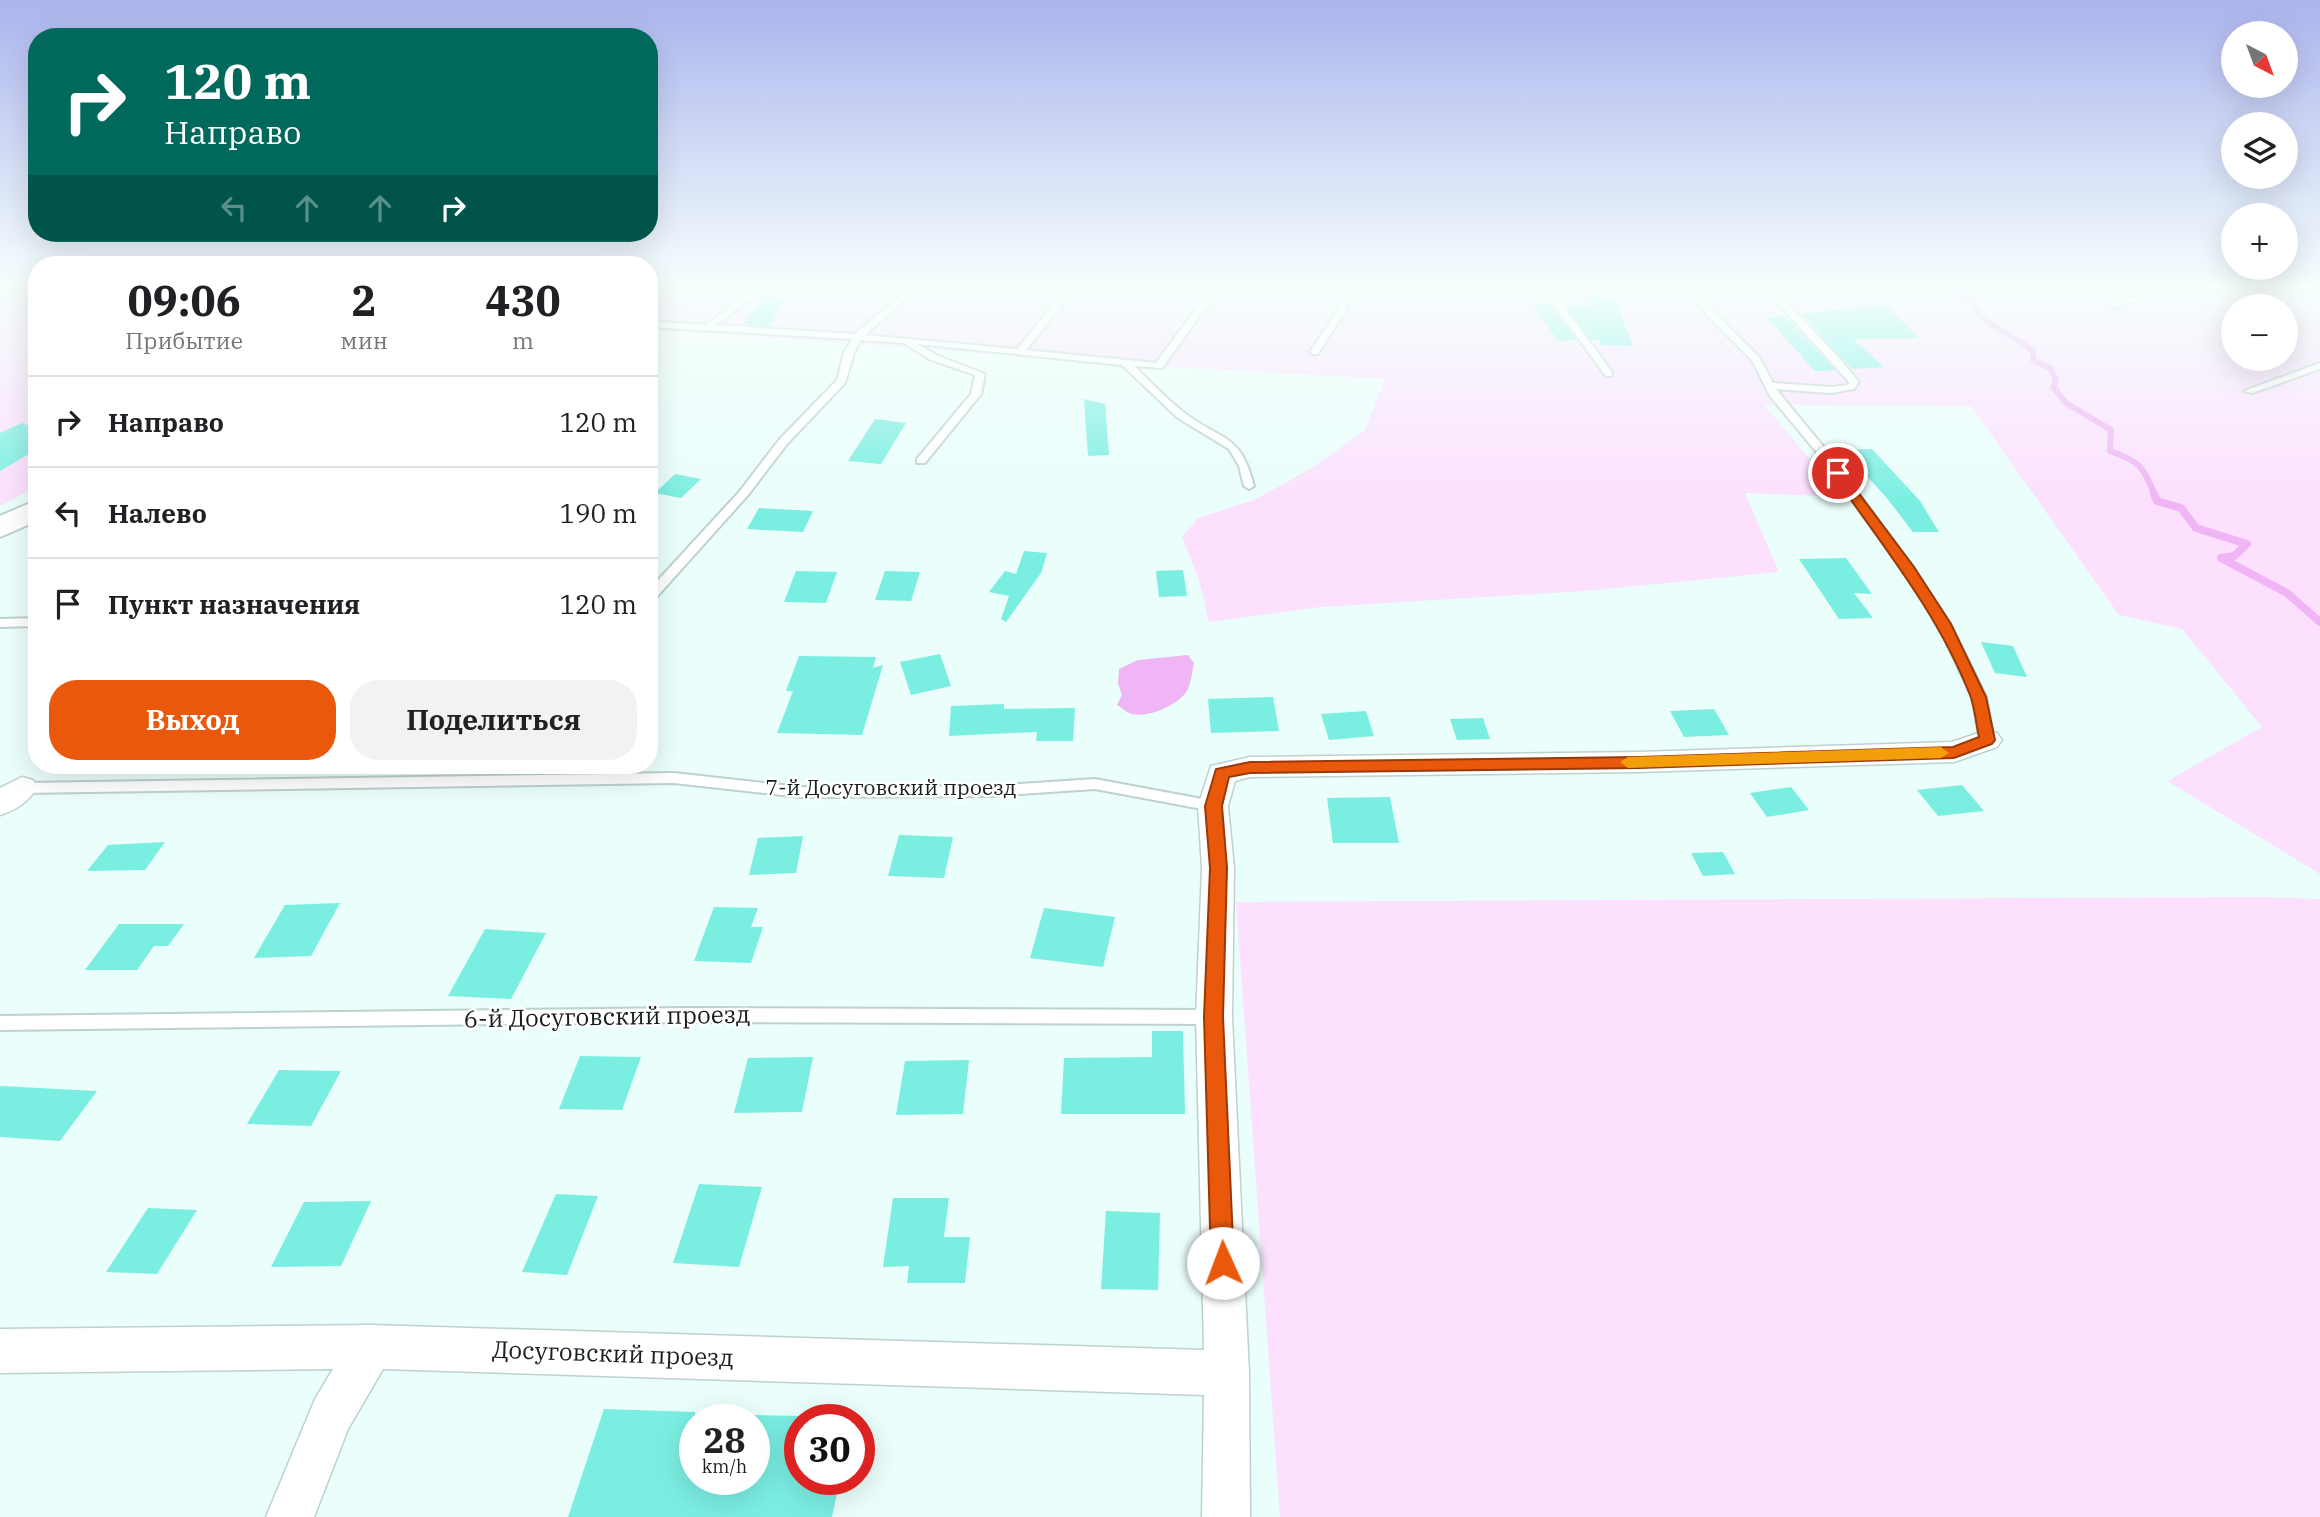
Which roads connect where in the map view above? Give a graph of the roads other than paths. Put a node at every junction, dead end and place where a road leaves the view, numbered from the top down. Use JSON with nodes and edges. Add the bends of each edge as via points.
{"nodes":[{"id":1,"x":847,"y":359,"type":"edge"},
{"id":2,"x":941,"y":359,"type":"edge"},
{"id":3,"x":1097,"y":359,"type":"edge"},
{"id":4,"x":1164,"y":359,"type":"edge"},
{"id":5,"x":1598,"y":359,"type":"edge"},
{"id":6,"x":1756,"y":359,"type":"edge"},
{"id":7,"x":1837,"y":359,"type":"edge"},
{"id":8,"x":1159,"y":366,"type":"junction"},
{"id":9,"x":2320,"y":366,"type":"edge"},
{"id":10,"x":1609,"y":374,"type":"dead end"},
{"id":11,"x":1769,"y":386,"type":"junction"},
{"id":12,"x":2249,"y":391,"type":"dead end"},
{"id":13,"x":921,"y":461,"type":"dead end"},
{"id":14,"x":1249,"y":486,"type":"dead end"},
{"id":15,"x":28,"y":514,"type":"edge"},
{"id":16,"x":0,"y":528,"type":"edge"},
{"id":17,"x":658,"y":588,"type":"edge"},
{"id":18,"x":28,"y":622,"type":"edge"},
{"id":19,"x":0,"y":623,"type":"edge"},
{"id":20,"x":1987,"y":740,"type":"joint"},
{"id":21,"x":11,"y":796,"type":"edge"},
{"id":22,"x":1213,"y":806,"type":"junction"},
{"id":23,"x":1214,"y":1017,"type":"junction"},
{"id":24,"x":0,"y":1023,"type":"edge"},
{"id":25,"x":371,"y":1347,"type":"junction"},
{"id":26,"x":0,"y":1351,"type":"edge"},
{"id":27,"x":1227,"y":1373,"type":"junction"},
{"id":28,"x":290,"y":1517,"type":"edge"},
{"id":29,"x":1226,"y":1517,"type":"edge"}],
"edges":[{"from":1,"to":17,"type":"lane","via":[[842,381],[783,442],[744,493]]},
{"from":2,"to":13,"type":"lane","via":[[980,374],[976,394]]},
{"from":3,"to":8,"type":"lane"},
{"from":4,"to":8,"type":"lane"},
{"from":5,"to":10,"type":"lane"},
{"from":6,"to":11,"type":"lane"},
{"from":7,"to":11,"type":"lane","via":[[1854,382],[1851,387]]},
{"from":8,"to":14,"type":"lane","via":[[1125,363],[1182,416],[1233,447]]},
{"from":9,"to":12,"type":"lane"},
{"from":11,"to":20,"type":"lane","via":[[1893,548],[1944,624],[1979,697]]},
{"from":15,"to":16,"type":"main road"},
{"from":18,"to":19,"type":"lane"},
{"from":20,"to":22,"type":"street","via":[[1940,753],[1250,767],[1222,773]]},
{"from":21,"to":22,"type":"lane","name":"7-й Досуговский проезд","via":[[674,778],[800,792],[992,790],[1095,783]]},
{"from":22,"to":23,"type":"street","via":[[1218,868]]},
{"from":23,"to":24,"type":"lane","name":"6-й Досуговский проезд","via":[[686,1015]]},
{"from":23,"to":27,"type":"street"},
{"from":25,"to":26,"type":"street","name":"Досуговский проезд"},
{"from":25,"to":27,"type":"street","name":"Досуговский проезд"},
{"from":25,"to":28,"type":"street","via":[[331,1415]]},
{"from":27,"to":29,"type":"street"}]}
